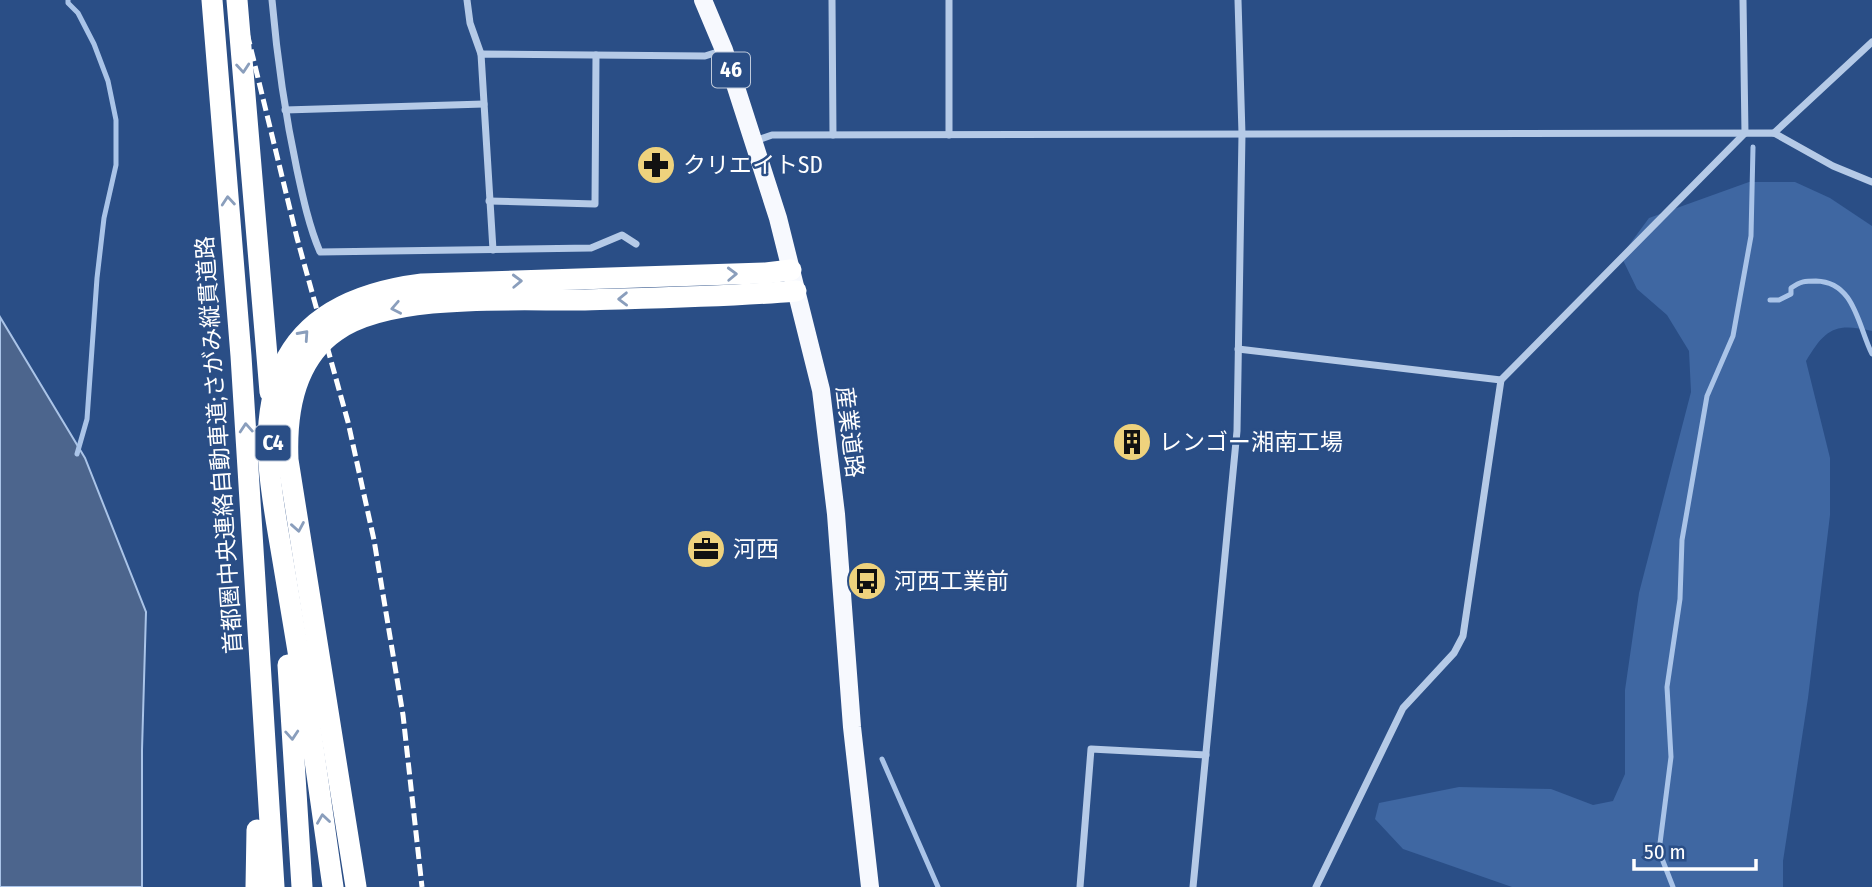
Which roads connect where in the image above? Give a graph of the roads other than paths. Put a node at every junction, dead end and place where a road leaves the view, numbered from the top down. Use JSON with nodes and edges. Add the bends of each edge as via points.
{"nodes":[{"id":1,"x":212,"y":0,"type":"edge"},
{"id":2,"x":237,"y":0,"type":"edge"},
{"id":3,"x":272,"y":0,"type":"edge"},
{"id":4,"x":467,"y":0,"type":"edge"},
{"id":5,"x":703,"y":0,"type":"edge"},
{"id":6,"x":832,"y":0,"type":"edge"},
{"id":7,"x":949,"y":0,"type":"edge"},
{"id":8,"x":1238,"y":0,"type":"edge"},
{"id":9,"x":1743,"y":0,"type":"edge"},
{"id":10,"x":1872,"y":42,"type":"edge"},
{"id":11,"x":724,"y":50,"type":"junction"},
{"id":12,"x":481,"y":54,"type":"junction"},
{"id":13,"x":596,"y":55,"type":"junction"},
{"id":14,"x":484,"y":104,"type":"junction"},
{"id":15,"x":285,"y":110,"type":"junction"},
{"id":16,"x":1745,"y":133,"type":"junction"},
{"id":17,"x":1774,"y":133,"type":"junction"},
{"id":18,"x":1242,"y":134,"type":"junction"},
{"id":19,"x":833,"y":135,"type":"junction"},
{"id":20,"x":949,"y":135,"type":"junction"},
{"id":21,"x":754,"y":142,"type":"junction"},
{"id":22,"x":1872,"y":182,"type":"edge"},
{"id":23,"x":489,"y":201,"type":"junction"},
{"id":24,"x":636,"y":244,"type":"dead end"},
{"id":25,"x":493,"y":250,"type":"junction"},
{"id":26,"x":793,"y":281,"type":"junction"},
{"id":27,"x":1238,"y":349,"type":"junction"},
{"id":28,"x":1501,"y":380,"type":"junction"},
{"id":29,"x":248,"y":463,"type":"junction"},
{"id":30,"x":1206,"y":755,"type":"junction"},
{"id":31,"x":256,"y":887,"type":"edge"},
{"id":32,"x":274,"y":887,"type":"edge"},
{"id":33,"x":303,"y":887,"type":"edge"},
{"id":34,"x":332,"y":887,"type":"edge"},
{"id":35,"x":356,"y":887,"type":"edge"},
{"id":36,"x":870,"y":887,"type":"edge"},
{"id":37,"x":1080,"y":887,"type":"edge"},
{"id":38,"x":1194,"y":887,"type":"edge"},
{"id":39,"x":1315,"y":887,"type":"edge"}],
"edges":[{"from":29,"to":1,"type":"highway","name":"首都圏中央連絡自動車道;さがみ縦貫道路","number":"C4","one_way":true},
{"from":2,"to":33,"type":"highway","number":"C4","one_way":true,"via":[[268,356]]},
{"from":3,"to":15,"type":"street"},
{"from":4,"to":12,"type":"street"},
{"from":5,"to":11,"type":"main road","name":"産業道路","number":"46"},
{"from":6,"to":19,"type":"street"},
{"from":7,"to":20,"type":"street"},
{"from":8,"to":18,"type":"street"},
{"from":9,"to":16,"type":"street"},
{"from":10,"to":17,"type":"street"},
{"from":11,"to":13,"type":"street","via":[[705,56]]},
{"from":11,"to":21,"type":"main road","name":"産業道路","number":"46"},
{"from":12,"to":13,"type":"street"},
{"from":12,"to":14,"type":"street"},
{"from":13,"to":23,"type":"street","via":[[595,204]]},
{"from":14,"to":15,"type":"street"},
{"from":14,"to":23,"type":"street"},
{"from":15,"to":25,"type":"street","via":[[320,252]]},
{"from":16,"to":17,"type":"street"},
{"from":16,"to":18,"type":"street"},
{"from":16,"to":28,"type":"street"},
{"from":17,"to":22,"type":"street"},
{"from":18,"to":20,"type":"street"},
{"from":18,"to":27,"type":"street"},
{"from":19,"to":20,"type":"street"},
{"from":19,"to":21,"type":"street","via":[[772,135]]},
{"from":21,"to":26,"type":"main road","name":"産業道路","number":"46"},
{"from":23,"to":25,"type":"street"},
{"from":24,"to":25,"type":"street","via":[[622,235],[591,248]]},
{"from":34,"to":26,"type":"highway","one_way":true,"via":[[269,467],[272,398],[292,349],[336,308],[398,287],[766,273]]},
{"from":26,"to":35,"type":"highway","one_way":true,"via":[[692,297],[398,307],[352,321],[320,344],[309,359],[289,413],[288,460]]},
{"from":26,"to":36,"type":"main road","name":"産業道路","number":"46","via":[[823,404]]},
{"from":27,"to":28,"type":"street"},
{"from":27,"to":30,"type":"street","via":[[1237,431]]},
{"from":28,"to":39,"type":"street","via":[[1464,636],[1403,708]]},
{"from":29,"to":31,"type":"highway"},
{"from":29,"to":32,"type":"highway","name":"首都圏中央連絡自動車道;さがみ縦貫道路","number":"C4"},
{"from":30,"to":37,"type":"street","via":[[1091,749]]},
{"from":30,"to":38,"type":"street"}]}
